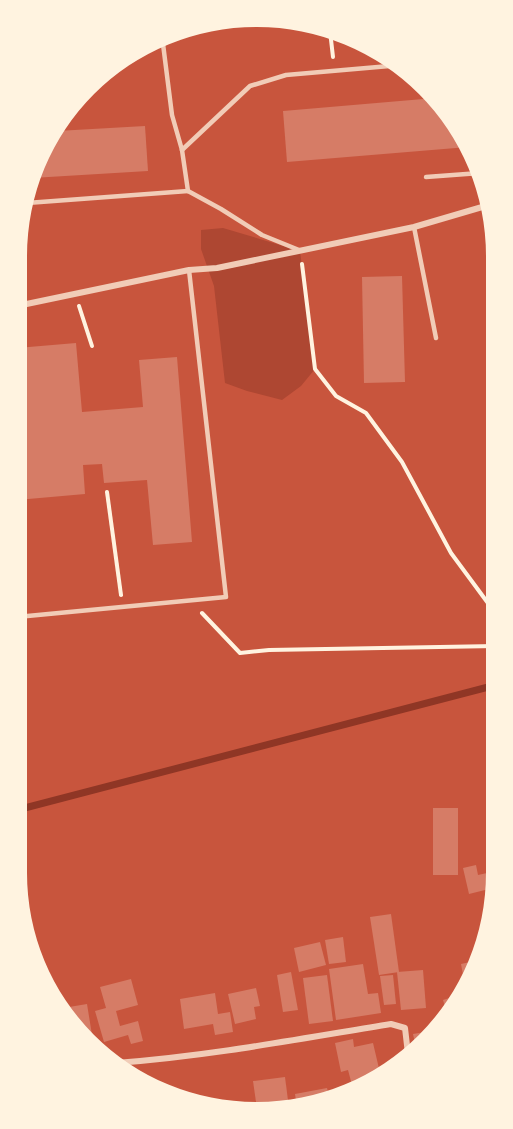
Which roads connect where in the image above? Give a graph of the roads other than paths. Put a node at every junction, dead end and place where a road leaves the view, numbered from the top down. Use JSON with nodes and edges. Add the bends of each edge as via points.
{"nodes":[{"id":1,"x":163,"y":47,"type":"edge"},
{"id":2,"x":385,"y":66,"type":"edge"},
{"id":3,"x":182,"y":150,"type":"junction"},
{"id":4,"x":471,"y":174,"type":"edge"},
{"id":5,"x":426,"y":177,"type":"dead end"},
{"id":6,"x":188,"y":191,"type":"junction"},
{"id":7,"x":34,"y":203,"type":"edge"},
{"id":8,"x":481,"y":207,"type":"edge"},
{"id":9,"x":414,"y":227,"type":"junction"},
{"id":10,"x":300,"y":251,"type":"junction"},
{"id":11,"x":189,"y":270,"type":"junction"},
{"id":12,"x":27,"y":304,"type":"edge"},
{"id":13,"x":436,"y":338,"type":"dead end"},
{"id":14,"x":27,"y":616,"type":"edge"},
{"id":15,"x":407,"y":1046,"type":"edge"},
{"id":16,"x":128,"y":1062,"type":"edge"}],
"edges":[{"from":1,"to":3,"type":"lane","via":[[172,115]]},
{"from":2,"to":3,"type":"lane","via":[[286,75],[250,86]]},
{"from":3,"to":6,"type":"lane"},
{"from":4,"to":5,"type":"lane"},
{"from":6,"to":7,"type":"lane"},
{"from":6,"to":10,"type":"lane","via":[[262,235]]},
{"from":8,"to":9,"type":"street"},
{"from":9,"to":10,"type":"street"},
{"from":9,"to":13,"type":"lane"},
{"from":10,"to":11,"type":"street"},
{"from":11,"to":12,"type":"street"},
{"from":11,"to":14,"type":"lane","via":[[225,597]]},
{"from":15,"to":16,"type":"street","via":[[405,1028],[391,1024],[274,1044]]}]}
